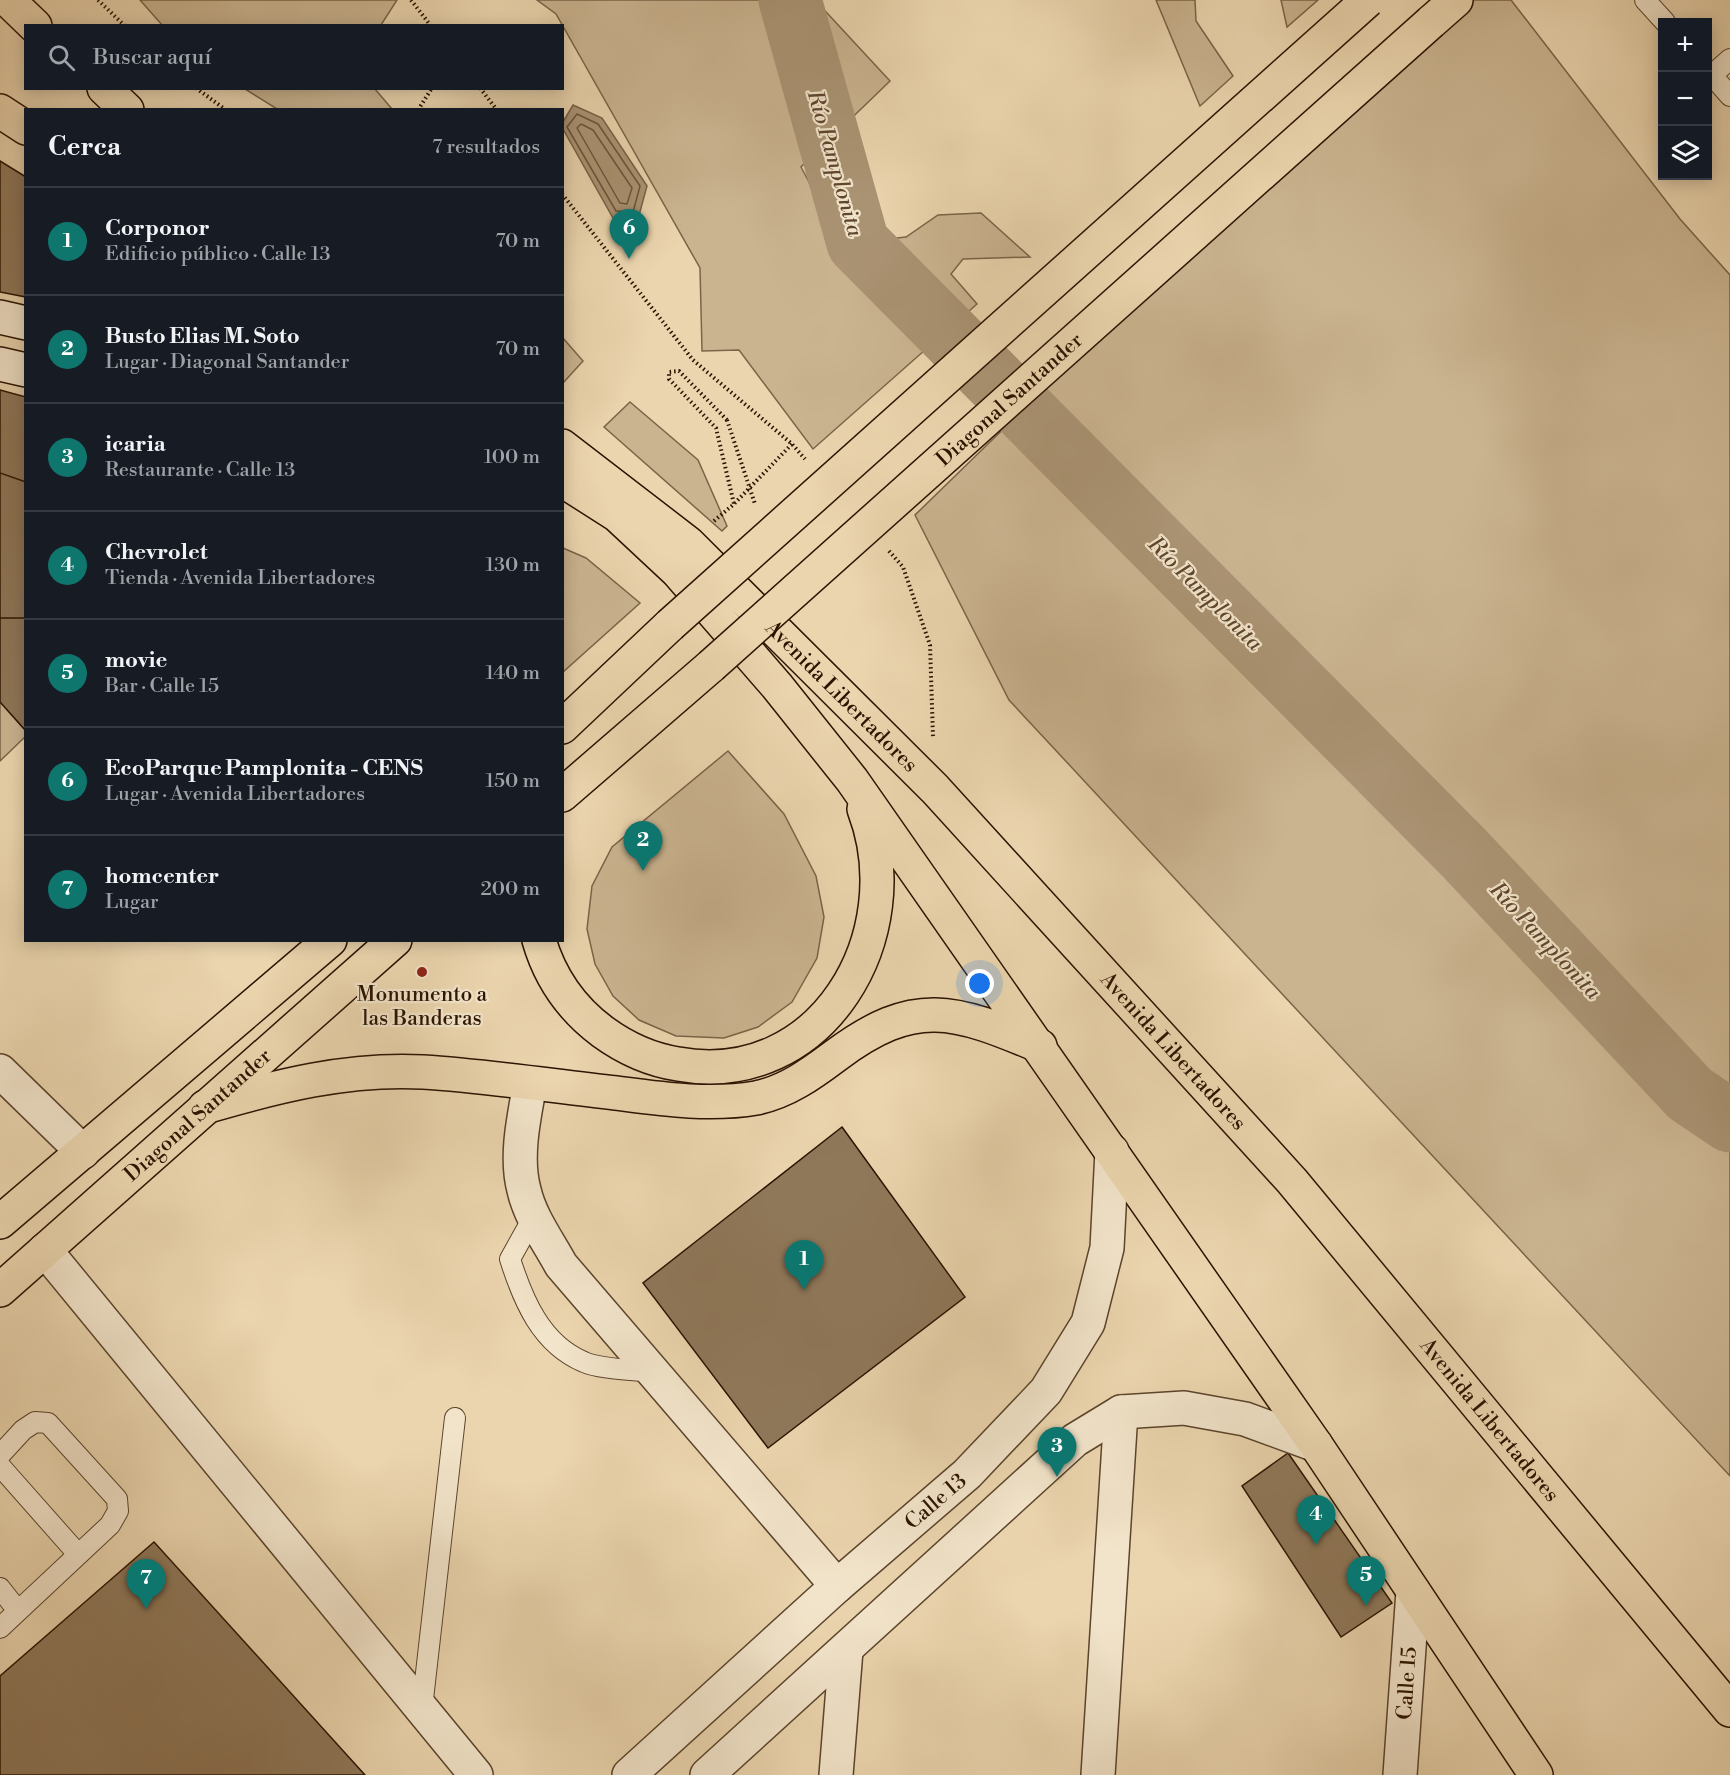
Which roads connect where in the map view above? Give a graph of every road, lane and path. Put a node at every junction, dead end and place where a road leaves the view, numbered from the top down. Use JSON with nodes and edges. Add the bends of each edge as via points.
{"nodes":[{"id":1,"x":8,"y":0,"type":"edge"},
{"id":2,"x":98,"y":0,"type":"edge"},
{"id":3,"x":411,"y":0,"type":"edge"},
{"id":4,"x":1368,"y":0,"type":"edge"},
{"id":5,"x":1456,"y":0,"type":"edge"},
{"id":6,"x":33,"y":24,"type":"edge"},
{"id":7,"x":123,"y":24,"type":"edge"},
{"id":8,"x":429,"y":24,"type":"edge"},
{"id":9,"x":1730,"y":59,"type":"edge"},
{"id":10,"x":1710,"y":72,"type":"edge"},
{"id":11,"x":1712,"y":76,"type":"edge"},
{"id":12,"x":106,"y":90,"type":"edge"},
{"id":13,"x":199,"y":90,"type":"edge"},
{"id":14,"x":431,"y":90,"type":"edge"},
{"id":15,"x":481,"y":90,"type":"edge"},
{"id":16,"x":1730,"y":96,"type":"edge"},
{"id":17,"x":125,"y":108,"type":"edge"},
{"id":18,"x":223,"y":108,"type":"edge"},
{"id":19,"x":419,"y":108,"type":"edge"},
{"id":20,"x":495,"y":108,"type":"edge"},
{"id":21,"x":0,"y":111,"type":"edge"},
{"id":22,"x":24,"y":127,"type":"edge"},
{"id":23,"x":0,"y":317,"type":"edge"},
{"id":24,"x":24,"y":323,"type":"edge"},
{"id":25,"x":0,"y":364,"type":"edge"},
{"id":26,"x":24,"y":370,"type":"edge"},
{"id":27,"x":792,"y":444,"type":"dead end"},
{"id":28,"x":564,"y":448,"type":"edge"},
{"id":29,"x":564,"y":481,"type":"edge"},
{"id":30,"x":564,"y":502,"type":"edge"},
{"id":31,"x":734,"y":504,"type":"junction"},
{"id":32,"x":617,"y":515,"type":"junction"},
{"id":33,"x":773,"y":532,"type":"junction"},
{"id":34,"x":688,"y":543,"type":"junction"},
{"id":35,"x":564,"y":725,"type":"edge"},
{"id":36,"x":608,"y":755,"type":"junction"},
{"id":37,"x":852,"y":780,"type":"junction"},
{"id":38,"x":564,"y":793,"type":"edge"},
{"id":39,"x":564,"y":813,"type":"edge"},
{"id":40,"x":327,"y":942,"type":"edge"},
{"id":41,"x":393,"y":942,"type":"edge"},
{"id":42,"x":540,"y":942,"type":"edge"},
{"id":43,"x":309,"y":953,"type":"edge"},
{"id":44,"x":1040,"y":1046,"type":"junction"},
{"id":45,"x":0,"y":1071,"type":"edge"},
{"id":46,"x":530,"y":1084,"type":"junction"},
{"id":47,"x":205,"y":1107,"type":"junction"},
{"id":48,"x":1112,"y":1151,"type":"junction"},
{"id":49,"x":83,"y":1152,"type":"junction"},
{"id":50,"x":534,"y":1216,"type":"junction"},
{"id":51,"x":0,"y":1222,"type":"edge"},
{"id":52,"x":45,"y":1250,"type":"junction"},
{"id":53,"x":0,"y":1290,"type":"edge"},
{"id":54,"x":653,"y":1372,"type":"junction"},
{"id":55,"x":1121,"y":1412,"type":"junction"},
{"id":56,"x":455,"y":1418,"type":"dead end"},
{"id":57,"x":1316,"y":1445,"type":"junction"},
{"id":58,"x":0,"y":1455,"type":"edge"},
{"id":59,"x":0,"y":1466,"type":"edge"},
{"id":60,"x":77,"y":1553,"type":"junction"},
{"id":61,"x":837,"y":1586,"type":"junction"},
{"id":62,"x":0,"y":1588,"type":"edge"},
{"id":63,"x":1413,"y":1591,"type":"junction"},
{"id":64,"x":18,"y":1611,"type":"junction"},
{"id":65,"x":0,"y":1628,"type":"edge"},
{"id":66,"x":846,"y":1650,"type":"junction"},
{"id":67,"x":422,"y":1708,"type":"junction"},
{"id":68,"x":1730,"y":1710,"type":"edge"},
{"id":69,"x":476,"y":1775,"type":"edge"},
{"id":70,"x":629,"y":1775,"type":"edge"},
{"id":71,"x":707,"y":1775,"type":"edge"},
{"id":72,"x":836,"y":1775,"type":"edge"},
{"id":73,"x":1098,"y":1775,"type":"edge"},
{"id":74,"x":1400,"y":1775,"type":"edge"},
{"id":75,"x":1536,"y":1775,"type":"edge"}],
"edges":[{"from":1,"to":6,"type":"main road"},
{"from":2,"to":7,"type":"path"},
{"from":3,"to":8,"type":"path"},
{"from":4,"to":33,"type":"main road","bridge":true},
{"from":5,"to":36,"type":"main road","name":"Diagonal Santander","bridge":true},
{"from":9,"to":10,"type":"lane"},
{"from":11,"to":16,"type":"lane"},
{"from":12,"to":17,"type":"main road"},
{"from":13,"to":18,"type":"path"},
{"from":14,"to":19,"type":"path"},
{"from":15,"to":20,"type":"path"},
{"from":21,"to":22,"type":"main road"},
{"from":23,"to":24,"type":"street"},
{"from":25,"to":26,"type":"street"},
{"from":27,"to":31,"type":"path"},
{"from":28,"to":34,"type":"main road","name":"Avenida Libertadores"},
{"from":29,"to":32,"type":"main road","name":"Avenida Libertadores"},
{"from":30,"to":32,"type":"street"},
{"from":31,"to":33,"type":"path","bridge":true,"via":[[716,428],[672,382],[669,372],[679,371],[727,420],[752,500]]},
{"from":31,"to":34,"type":"path"},
{"from":32,"to":37,"type":"main road","name":"Avenida Libertadores","via":[[696,591]]},
{"from":33,"to":35,"type":"main road","bridge":true},
{"from":34,"to":68,"type":"main road","name":"Avenida Libertadores","via":[[935,789],[1292,1181]]},
{"from":36,"to":38,"type":"main road","name":"Diagonal Santander"},
{"from":36,"to":39,"type":"main road"},
{"from":37,"to":42,"type":"main road","via":[[866,815],[878,872],[871,937],[860,967],[832,1009],[804,1034],[774,1052],[732,1066],[698,1067],[668,1062],[624,1046],[586,1018],[564,993]]},
{"from":37,"to":44,"type":"main road","name":"Avenida Libertadores"},
{"from":40,"to":43,"type":"main road","name":"Diagonal Santander"},
{"from":41,"to":47,"type":"main road","name":"Diagonal Santander"},
{"from":43,"to":49,"type":"main road","name":"Diagonal Santander"},
{"from":44,"to":46,"type":"main road","via":[[975,1020],[939,1013],[912,1016],[880,1027],[798,1081],[757,1098],[692,1101]]},
{"from":44,"to":48,"type":"main road","name":"Avenida Libertadores"},
{"from":45,"to":49,"type":"street"},
{"from":46,"to":47,"type":"main road","via":[[378,1071],[308,1079]]},
{"from":46,"to":50,"type":"street","via":[[521,1158],[524,1190]]},
{"from":47,"to":52,"type":"main road","name":"Diagonal Santander"},
{"from":48,"to":57,"type":"main road","name":"Avenida Libertadores"},
{"from":48,"to":61,"type":"street","name":"Calle 13","via":[[1107,1248],[1088,1323],[1046,1391],[967,1474]]},
{"from":49,"to":51,"type":"main road","name":"Diagonal Santander"},
{"from":50,"to":54,"type":"street","via":[[561,1265]]},
{"from":50,"to":54,"type":"lane","via":[[510,1259],[521,1294],[546,1335],[584,1363]]},
{"from":52,"to":53,"type":"main road","name":"Diagonal Santander"},
{"from":52,"to":67,"type":"street"},
{"from":54,"to":61,"type":"street"},
{"from":55,"to":57,"type":"street","via":[[1185,1408],[1245,1419]]},
{"from":55,"to":66,"type":"street","via":[[1075,1440]]},
{"from":55,"to":73,"type":"street"},
{"from":56,"to":67,"type":"lane"},
{"from":57,"to":63,"type":"main road","name":"Avenida Libertadores"},
{"from":58,"to":60,"type":"lane","via":[[35,1422],[48,1423],[117,1499],[118,1511],[110,1525]]},
{"from":59,"to":60,"type":"lane"},
{"from":60,"to":64,"type":"lane"},
{"from":61,"to":70,"type":"street","name":"Calle 13"},
{"from":62,"to":64,"type":"lane"},
{"from":63,"to":74,"type":"street","name":"Calle 15"},
{"from":63,"to":75,"type":"main road","name":"Avenida Libertadores"},
{"from":64,"to":65,"type":"lane"},
{"from":66,"to":71,"type":"street"},
{"from":66,"to":72,"type":"street"},
{"from":67,"to":69,"type":"street"}]}
